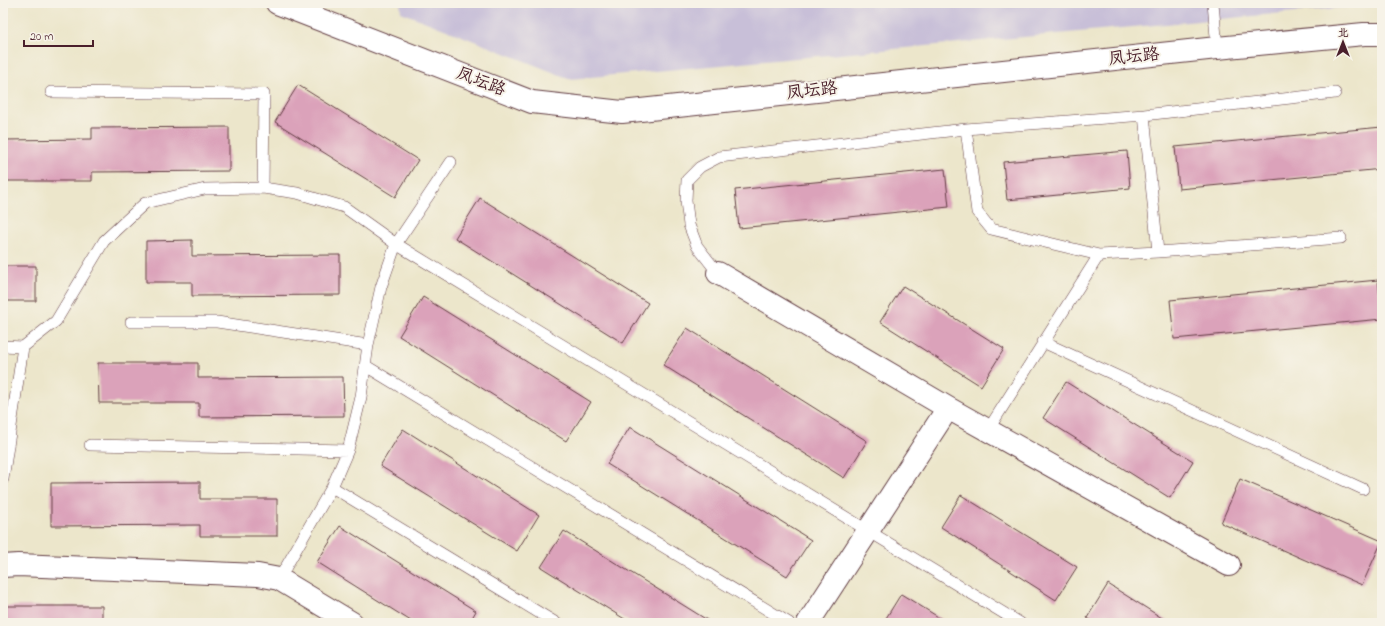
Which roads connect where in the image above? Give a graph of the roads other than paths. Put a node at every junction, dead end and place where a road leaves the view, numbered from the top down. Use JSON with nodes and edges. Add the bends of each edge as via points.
{"nodes":[{"id":1,"x":277,"y":3,"type":"edge"},
{"id":2,"x":1213,"y":3,"type":"edge"},
{"id":3,"x":1373,"y":34,"type":"edge"},
{"id":4,"x":1217,"y":48,"type":"junction"},
{"id":5,"x":51,"y":92,"type":"dead end"},
{"id":6,"x":1335,"y":93,"type":"dead end"},
{"id":7,"x":1144,"y":115,"type":"junction"},
{"id":8,"x":966,"y":129,"type":"junction"},
{"id":9,"x":451,"y":162,"type":"dead end"},
{"id":10,"x":263,"y":188,"type":"junction"},
{"id":11,"x":1341,"y":238,"type":"dead end"},
{"id":12,"x":396,"y":244,"type":"junction"},
{"id":13,"x":1158,"y":252,"type":"junction"},
{"id":14,"x":1099,"y":255,"type":"junction"},
{"id":15,"x":718,"y":273,"type":"joint"},
{"id":16,"x":131,"y":322,"type":"dead end"},
{"id":17,"x":1043,"y":342,"type":"junction"},
{"id":18,"x":368,"y":345,"type":"junction"},
{"id":19,"x":3,"y":346,"type":"edge"},
{"id":20,"x":23,"y":347,"type":"junction"},
{"id":21,"x":366,"y":366,"type":"junction"},
{"id":22,"x":948,"y":408,"type":"junction"},
{"id":23,"x":988,"y":430,"type":"junction"},
{"id":24,"x":90,"y":445,"type":"dead end"},
{"id":25,"x":348,"y":450,"type":"junction"},
{"id":26,"x":5,"y":452,"type":"edge"},
{"id":27,"x":3,"y":480,"type":"edge"},
{"id":28,"x":332,"y":487,"type":"junction"},
{"id":29,"x":1363,"y":489,"type":"dead end"},
{"id":30,"x":868,"y":530,"type":"junction"},
{"id":31,"x":1229,"y":565,"type":"dead end"},
{"id":32,"x":3,"y":566,"type":"edge"},
{"id":33,"x":279,"y":579,"type":"junction"},
{"id":34,"x":352,"y":623,"type":"edge"},
{"id":35,"x":556,"y":623,"type":"edge"},
{"id":36,"x":789,"y":623,"type":"edge"},
{"id":37,"x":808,"y":623,"type":"edge"},
{"id":38,"x":1020,"y":623,"type":"edge"}],
"edges":[{"from":1,"to":4,"type":"street","name":"凤坛路","via":[[532,102],[622,112]]},
{"from":2,"to":4,"type":"lane"},
{"from":3,"to":4,"type":"street","name":"凤坛路"},
{"from":5,"to":10,"type":"lane","via":[[264,94]]},
{"from":6,"to":7,"type":"lane"},
{"from":7,"to":8,"type":"lane"},
{"from":7,"to":13,"type":"lane"},
{"from":8,"to":14,"type":"lane","via":[[977,212],[991,229]]},
{"from":8,"to":15,"type":"lane","via":[[719,158],[700,167],[688,180],[686,201],[689,225],[697,246]]},
{"from":9,"to":12,"type":"lane"},
{"from":10,"to":12,"type":"lane","via":[[297,193],[344,208]]},
{"from":10,"to":20,"type":"lane","via":[[204,189],[145,203],[104,242],[56,321]]},
{"from":11,"to":13,"type":"lane"},
{"from":12,"to":18,"type":"lane","via":[[380,286]]},
{"from":12,"to":30,"type":"lane"},
{"from":13,"to":14,"type":"lane"},
{"from":14,"to":17,"type":"lane"},
{"from":15,"to":22,"type":"street"},
{"from":16,"to":18,"type":"lane","via":[[217,322]]},
{"from":17,"to":23,"type":"lane"},
{"from":17,"to":29,"type":"lane"},
{"from":18,"to":21,"type":"lane"},
{"from":19,"to":20,"type":"lane"},
{"from":20,"to":26,"type":"lane"},
{"from":21,"to":25,"type":"lane"},
{"from":21,"to":36,"type":"lane"},
{"from":22,"to":23,"type":"street"},
{"from":22,"to":30,"type":"street"},
{"from":23,"to":31,"type":"street"},
{"from":24,"to":25,"type":"lane"},
{"from":25,"to":28,"type":"lane"},
{"from":26,"to":27,"type":"lane"},
{"from":28,"to":33,"type":"lane"},
{"from":28,"to":35,"type":"lane"},
{"from":30,"to":37,"type":"street"},
{"from":30,"to":38,"type":"lane"},
{"from":32,"to":33,"type":"street","via":[[250,575]]},
{"from":33,"to":34,"type":"street"}]}
